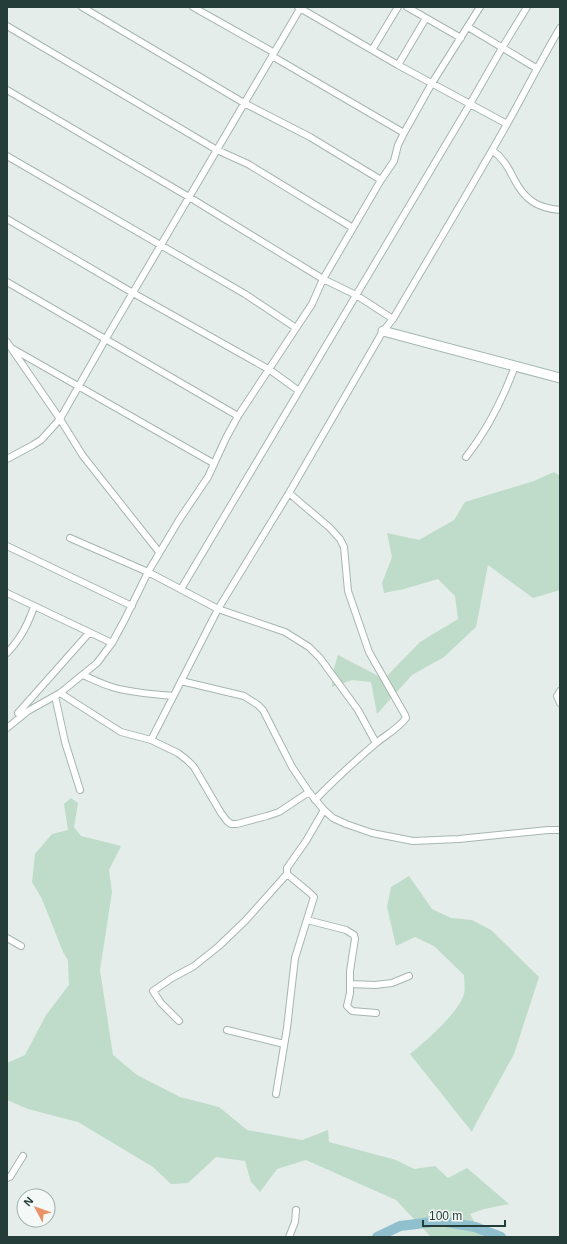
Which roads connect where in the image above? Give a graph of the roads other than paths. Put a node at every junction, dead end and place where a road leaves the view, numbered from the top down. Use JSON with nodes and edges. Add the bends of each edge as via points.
{"nodes":[{"id":1,"x":82,"y":7,"type":"edge"},
{"id":2,"x":193,"y":7,"type":"edge"},
{"id":3,"x":300,"y":7,"type":"edge"},
{"id":4,"x":398,"y":7,"type":"edge"},
{"id":5,"x":407,"y":7,"type":"edge"},
{"id":6,"x":480,"y":7,"type":"edge"},
{"id":7,"x":527,"y":7,"type":"edge"},
{"id":8,"x":426,"y":18,"type":"junction"},
{"id":9,"x":7,"y":26,"type":"edge"},
{"id":10,"x":468,"y":27,"type":"junction"},
{"id":11,"x":559,"y":31,"type":"edge"},
{"id":12,"x":461,"y":38,"type":"junction"},
{"id":13,"x":502,"y":48,"type":"junction"},
{"id":14,"x":372,"y":50,"type":"junction"},
{"id":15,"x":272,"y":54,"type":"junction"},
{"id":16,"x":398,"y":65,"type":"junction"},
{"id":17,"x":536,"y":68,"type":"junction"},
{"id":18,"x":432,"y":84,"type":"junction"},
{"id":19,"x":7,"y":90,"type":"edge"},
{"id":20,"x":244,"y":103,"type":"junction"},
{"id":21,"x":470,"y":104,"type":"junction"},
{"id":22,"x":507,"y":124,"type":"junction"},
{"id":23,"x":404,"y":133,"type":"junction"},
{"id":24,"x":217,"y":150,"type":"junction"},
{"id":25,"x":492,"y":150,"type":"junction"},
{"id":26,"x":7,"y":156,"type":"edge"},
{"id":27,"x":381,"y":180,"type":"junction"},
{"id":28,"x":189,"y":197,"type":"junction"},
{"id":29,"x":560,"y":210,"type":"edge"},
{"id":30,"x":7,"y":219,"type":"edge"},
{"id":31,"x":353,"y":228,"type":"junction"},
{"id":32,"x":161,"y":246,"type":"junction"},
{"id":33,"x":323,"y":279,"type":"junction"},
{"id":34,"x":7,"y":282,"type":"edge"},
{"id":35,"x":133,"y":293,"type":"junction"},
{"id":36,"x":356,"y":295,"type":"junction"},
{"id":37,"x":393,"y":319,"type":"junction"},
{"id":38,"x":296,"y":328,"type":"junction"},
{"id":39,"x":383,"y":331,"type":"junction"},
{"id":40,"x":105,"y":340,"type":"junction"},
{"id":41,"x":7,"y":342,"type":"edge"},
{"id":42,"x":11,"y":348,"type":"junction"},
{"id":43,"x":516,"y":366,"type":"junction"},
{"id":44,"x":270,"y":370,"type":"junction"},
{"id":45,"x":560,"y":378,"type":"edge"},
{"id":46,"x":79,"y":387,"type":"junction"},
{"id":47,"x":299,"y":391,"type":"junction"},
{"id":48,"x":238,"y":416,"type":"junction"},
{"id":49,"x":60,"y":419,"type":"junction"},
{"id":50,"x":466,"y":457,"type":"dead end"},
{"id":51,"x":7,"y":459,"type":"edge"},
{"id":52,"x":213,"y":463,"type":"junction"},
{"id":53,"x":289,"y":492,"type":"junction"},
{"id":54,"x":70,"y":538,"type":"dead end"},
{"id":55,"x":7,"y":546,"type":"edge"},
{"id":56,"x":159,"y":552,"type":"junction"},
{"id":57,"x":148,"y":572,"type":"junction"},
{"id":58,"x":181,"y":589,"type":"junction"},
{"id":59,"x":7,"y":593,"type":"edge"},
{"id":60,"x":132,"y":606,"type":"junction"},
{"id":61,"x":34,"y":607,"type":"junction"},
{"id":62,"x":218,"y":609,"type":"junction"},
{"id":63,"x":89,"y":633,"type":"junction"},
{"id":64,"x":112,"y":643,"type":"junction"},
{"id":65,"x":7,"y":653,"type":"edge"},
{"id":66,"x":82,"y":675,"type":"junction"},
{"id":67,"x":181,"y":681,"type":"junction"},
{"id":68,"x":560,"y":691,"type":"edge"},
{"id":69,"x":58,"y":694,"type":"junction"},
{"id":70,"x":173,"y":696,"type":"junction"},
{"id":71,"x":560,"y":704,"type":"edge"},
{"id":72,"x":18,"y":713,"type":"dead end"},
{"id":73,"x":7,"y":728,"type":"edge"},
{"id":74,"x":151,"y":740,"type":"junction"},
{"id":75,"x":376,"y":743,"type":"junction"},
{"id":76,"x":80,"y":790,"type":"dead end"},
{"id":77,"x":309,"y":792,"type":"junction"},
{"id":78,"x":315,"y":800,"type":"junction"},
{"id":79,"x":324,"y":810,"type":"junction"},
{"id":80,"x":560,"y":830,"type":"edge"},
{"id":81,"x":286,"y":874,"type":"junction"},
{"id":82,"x":307,"y":920,"type":"junction"},
{"id":83,"x":7,"y":938,"type":"edge"},
{"id":84,"x":21,"y":946,"type":"dead end"},
{"id":85,"x":409,"y":976,"type":"dead end"},
{"id":86,"x":350,"y":984,"type":"junction"},
{"id":87,"x":376,"y":1013,"type":"dead end"},
{"id":88,"x":180,"y":1021,"type":"dead end"},
{"id":89,"x":226,"y":1030,"type":"dead end"},
{"id":90,"x":284,"y":1044,"type":"junction"},
{"id":91,"x":276,"y":1094,"type":"dead end"},
{"id":92,"x":23,"y":1156,"type":"dead end"},
{"id":93,"x":7,"y":1178,"type":"edge"},
{"id":94,"x":296,"y":1210,"type":"dead end"},
{"id":95,"x":289,"y":1237,"type":"edge"}],
"edges":[{"from":1,"to":20,"type":"street"},
{"from":2,"to":15,"type":"street"},
{"from":3,"to":14,"type":"street"},
{"from":3,"to":15,"type":"street"},
{"from":4,"to":14,"type":"street"},
{"from":5,"to":8,"type":"street"},
{"from":6,"to":10,"type":"street"},
{"from":7,"to":13,"type":"street"},
{"from":8,"to":12,"type":"street"},
{"from":8,"to":16,"type":"street"},
{"from":9,"to":24,"type":"street"},
{"from":10,"to":12,"type":"street"},
{"from":10,"to":13,"type":"street"},
{"from":11,"to":17,"type":"street"},
{"from":12,"to":18,"type":"street"},
{"from":13,"to":17,"type":"street"},
{"from":13,"to":21,"type":"street"},
{"from":14,"to":16,"type":"street"},
{"from":15,"to":20,"type":"street"},
{"from":15,"to":23,"type":"street"},
{"from":16,"to":18,"type":"street"},
{"from":17,"to":22,"type":"street"},
{"from":18,"to":21,"type":"street"},
{"from":18,"to":23,"type":"street"},
{"from":19,"to":28,"type":"street"},
{"from":20,"to":24,"type":"street"},
{"from":20,"to":27,"type":"street","via":[[310,137]]},
{"from":21,"to":22,"type":"street"},
{"from":21,"to":36,"type":"street"},
{"from":22,"to":25,"type":"street"},
{"from":23,"to":27,"type":"street","via":[[394,161]]},
{"from":24,"to":28,"type":"street"},
{"from":24,"to":31,"type":"street","via":[[248,164]]},
{"from":25,"to":29,"type":"street","via":[[504,161],[520,191],[527,198],[536,204]]},
{"from":25,"to":37,"type":"street"},
{"from":26,"to":32,"type":"street"},
{"from":27,"to":31,"type":"street"},
{"from":28,"to":32,"type":"street"},
{"from":28,"to":33,"type":"street"},
{"from":30,"to":35,"type":"street"},
{"from":31,"to":33,"type":"street"},
{"from":32,"to":35,"type":"street"},
{"from":32,"to":38,"type":"street","via":[[245,294]]},
{"from":33,"to":36,"type":"street"},
{"from":33,"to":38,"type":"street","via":[[312,304]]},
{"from":34,"to":40,"type":"street"},
{"from":35,"to":40,"type":"street"},
{"from":35,"to":44,"type":"street"},
{"from":36,"to":37,"type":"street"},
{"from":36,"to":47,"type":"street"},
{"from":37,"to":39,"type":"street"},
{"from":38,"to":44,"type":"street"},
{"from":39,"to":43,"type":"street"},
{"from":39,"to":53,"type":"street"},
{"from":40,"to":46,"type":"street"},
{"from":40,"to":48,"type":"street"},
{"from":41,"to":42,"type":"street"},
{"from":42,"to":46,"type":"street"},
{"from":42,"to":49,"type":"street"},
{"from":43,"to":45,"type":"street"},
{"from":43,"to":50,"type":"street","via":[[488,426]]},
{"from":44,"to":47,"type":"street"},
{"from":44,"to":48,"type":"street"},
{"from":46,"to":49,"type":"street"},
{"from":46,"to":52,"type":"street"},
{"from":47,"to":58,"type":"street"},
{"from":48,"to":52,"type":"street"},
{"from":49,"to":51,"type":"street","via":[[41,440]]},
{"from":49,"to":56,"type":"street","via":[[83,456]]},
{"from":52,"to":56,"type":"street","via":[[208,477]]},
{"from":53,"to":62,"type":"street"},
{"from":53,"to":75,"type":"street","via":[[340,539],[344,547],[348,590],[369,652],[405,715],[404,720]]},
{"from":54,"to":57,"type":"street"},
{"from":55,"to":60,"type":"street"},
{"from":56,"to":57,"type":"street"},
{"from":57,"to":58,"type":"street"},
{"from":57,"to":60,"type":"street"},
{"from":58,"to":62,"type":"street"},
{"from":59,"to":61,"type":"street"},
{"from":60,"to":64,"type":"street"},
{"from":61,"to":63,"type":"street"},
{"from":61,"to":65,"type":"street","via":[[24,633]]},
{"from":62,"to":67,"type":"street"},
{"from":62,"to":75,"type":"street","via":[[285,632],[309,647],[358,710]]},
{"from":63,"to":64,"type":"street"},
{"from":63,"to":72,"type":"street"},
{"from":64,"to":66,"type":"street","via":[[97,663]]},
{"from":66,"to":69,"type":"street"},
{"from":66,"to":70,"type":"street","via":[[111,687]]},
{"from":67,"to":70,"type":"street"},
{"from":67,"to":77,"type":"street","via":[[244,696],[258,705],[292,767]]},
{"from":68,"to":71,"type":"street","via":[[557,696]]},
{"from":69,"to":73,"type":"street","via":[[37,705]]},
{"from":69,"to":74,"type":"street","via":[[121,732]]},
{"from":69,"to":76,"type":"street","via":[[65,742]]},
{"from":70,"to":74,"type":"street"},
{"from":74,"to":77,"type":"street","via":[[178,753],[194,767],[221,813],[231,824],[279,812]]},
{"from":75,"to":78,"type":"street"},
{"from":77,"to":78,"type":"street"},
{"from":78,"to":79,"type":"street"},
{"from":79,"to":80,"type":"street","via":[[346,824],[372,833],[413,841]]},
{"from":79,"to":81,"type":"street","via":[[287,868]]},
{"from":81,"to":82,"type":"street","via":[[314,897]]},
{"from":81,"to":88,"type":"street","via":[[246,920],[219,946],[194,966],[153,991],[161,1003]]},
{"from":82,"to":86,"type":"street","via":[[346,930],[354,935]]},
{"from":82,"to":90,"type":"street","via":[[296,958]]},
{"from":83,"to":84,"type":"street"},
{"from":85,"to":86,"type":"street","via":[[375,986]]},
{"from":86,"to":87,"type":"street","via":[[347,1006],[349,1009]]},
{"from":89,"to":90,"type":"street"},
{"from":90,"to":91,"type":"street"},
{"from":92,"to":93,"type":"street"},
{"from":94,"to":95,"type":"street","via":[[295,1222]]}]}
